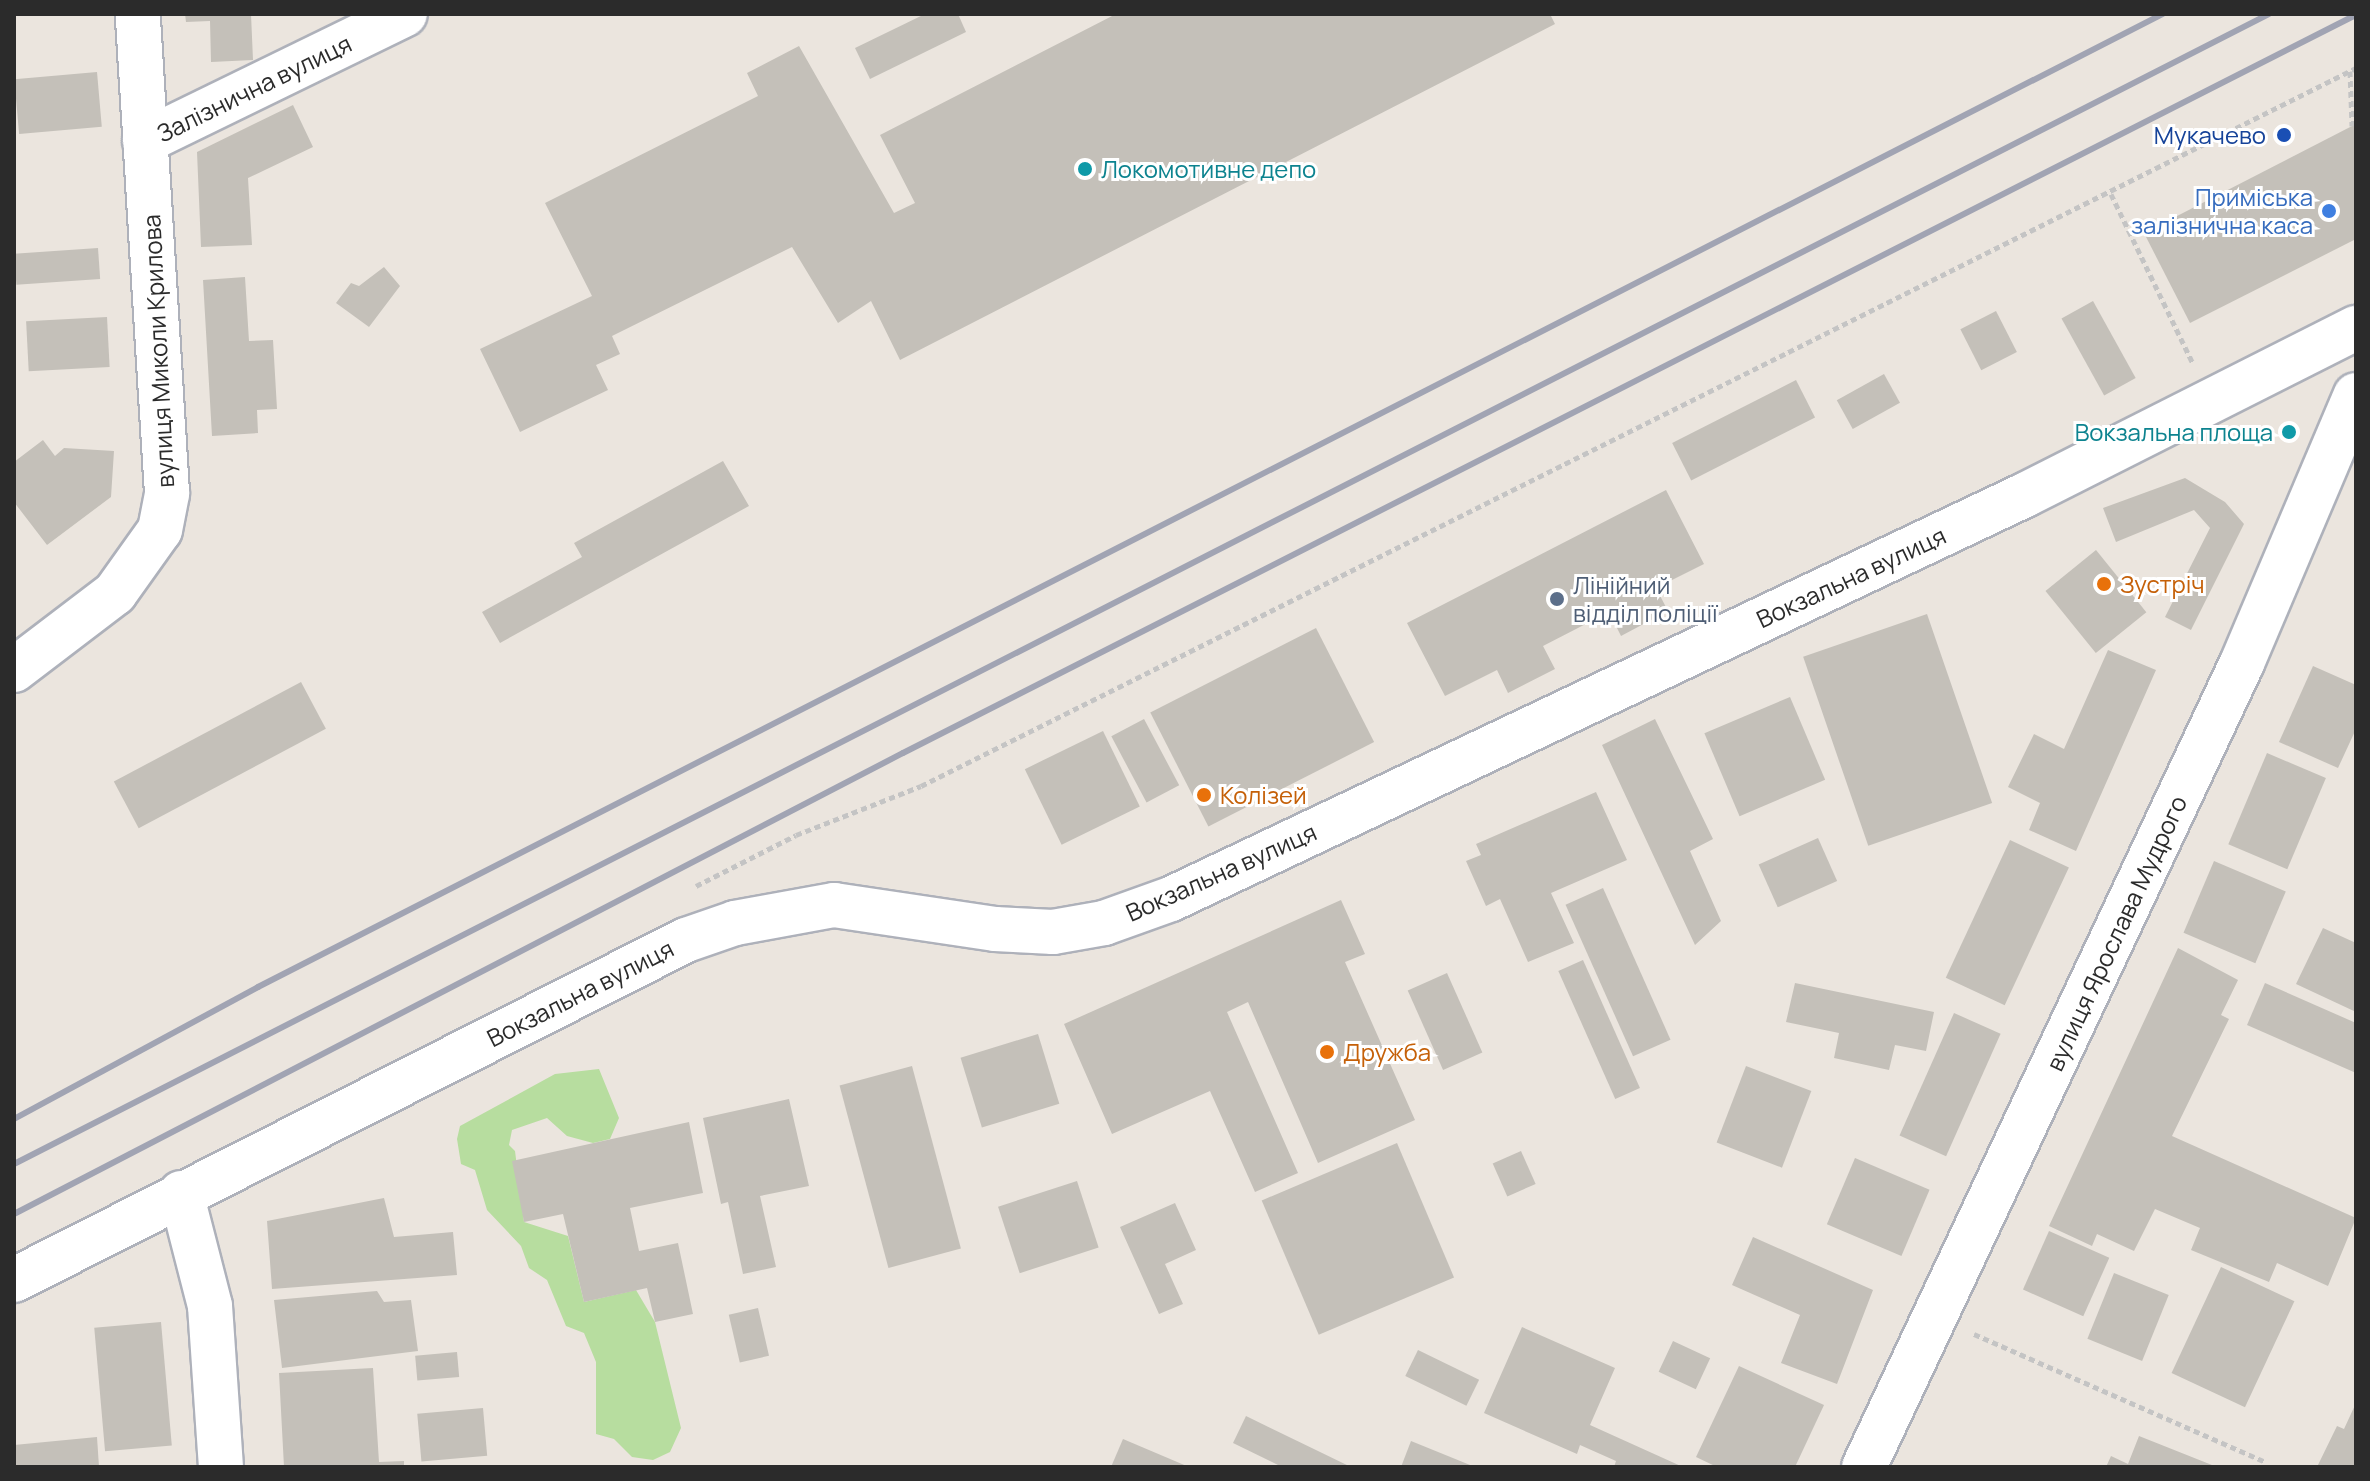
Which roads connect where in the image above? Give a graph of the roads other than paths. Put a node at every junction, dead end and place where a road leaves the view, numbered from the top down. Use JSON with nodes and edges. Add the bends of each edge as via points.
{"nodes":[{"id":1,"x":138,"y":14,"type":"edge"},
{"id":2,"x":405,"y":14,"type":"edge"},
{"id":3,"x":145,"y":141,"type":"junction"},
{"id":4,"x":2356,"y":328,"type":"edge"},
{"id":5,"x":2356,"y":395,"type":"edge"},
{"id":6,"x":14,"y":670,"type":"edge"},
{"id":7,"x":181,"y":1193,"type":"junction"},
{"id":8,"x":14,"y":1280,"type":"edge"},
{"id":9,"x":221,"y":1467,"type":"edge"},
{"id":10,"x":1864,"y":1467,"type":"edge"}],
"edges":[{"from":1,"to":3,"type":"street","name":"вулиця Миколи Крилова"},
{"from":2,"to":3,"type":"street","name":"Залізнична вулиця"},
{"from":3,"to":6,"type":"street","name":"вулиця Миколи Крилова","via":[[167,481],[160,530],[115,593]]},
{"from":4,"to":7,"type":"street","name":"Вокзальна вулиця","via":[[2025,495],[1171,899],[1104,923],[1053,932],[995,929],[834,905],[735,923],[686,940]]},
{"from":5,"to":10,"type":"street","name":"вулиця Ярослава Мудрого","via":[[2242,663]]},
{"from":7,"to":8,"type":"street","name":"Вокзальна вулиця"},
{"from":7,"to":9,"type":"street","via":[[210,1306]]}]}
